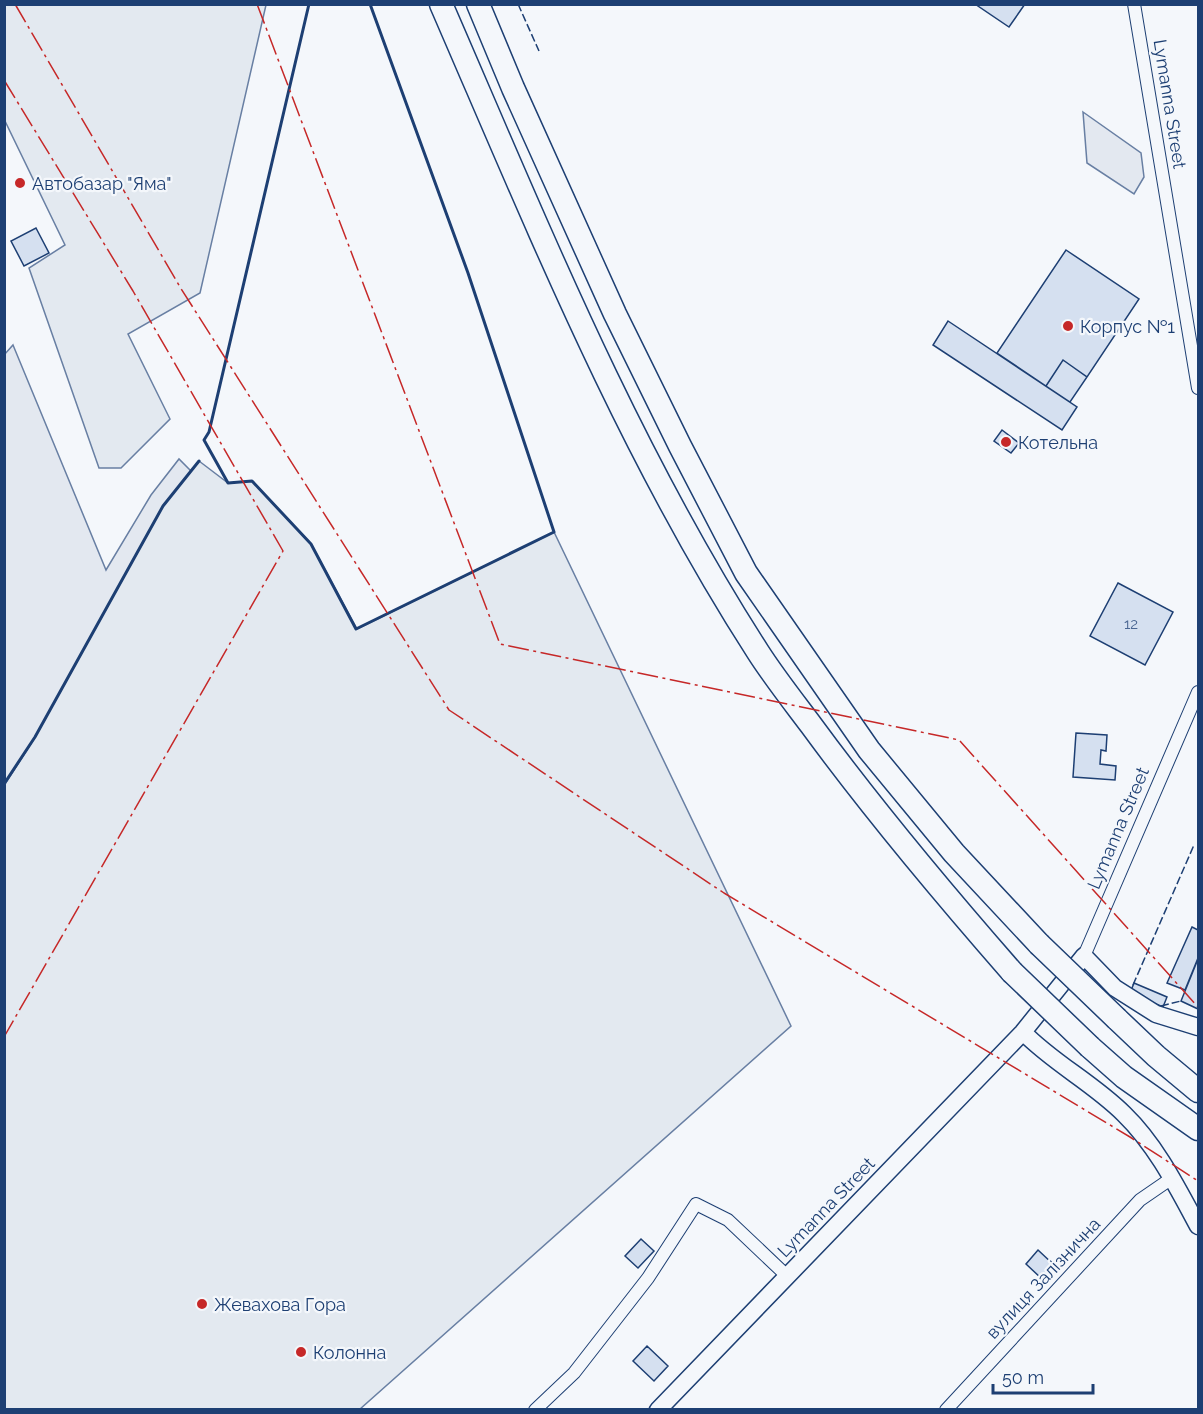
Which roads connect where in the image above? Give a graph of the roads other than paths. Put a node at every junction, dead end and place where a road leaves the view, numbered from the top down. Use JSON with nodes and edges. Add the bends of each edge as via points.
{"nodes":[{"id":1,"x":441,"y":4,"type":"edge"},
{"id":2,"x":478,"y":4,"type":"edge"},
{"id":3,"x":1134,"y":4,"type":"edge"},
{"id":4,"x":1198,"y":388,"type":"edge"},
{"id":5,"x":1198,"y":692,"type":"edge"},
{"id":6,"x":1084,"y":957,"type":"junction"},
{"id":7,"x":1198,"y":1027,"type":"edge"},
{"id":8,"x":1023,"y":1032,"type":"junction"},
{"id":9,"x":1198,"y":1091,"type":"edge"},
{"id":10,"x":1198,"y":1129,"type":"edge"},
{"id":11,"x":1172,"y":1178,"type":"junction"},
{"id":12,"x":1198,"y":1226,"type":"edge"},
{"id":13,"x":786,"y":1275,"type":"junction"},
{"id":14,"x":536,"y":1410,"type":"edge"},
{"id":15,"x":658,"y":1410,"type":"edge"},
{"id":16,"x":946,"y":1410,"type":"edge"}],
"edges":[{"from":1,"to":10,"type":"highway","bridge":true,"via":[[578,317],[644,453],[759,654],[839,764],[1012,972],[1124,1077]]},
{"from":2,"to":9,"type":"highway","bridge":true,"via":[[615,314],[746,573],[869,750],[954,853],[1038,944]]},
{"from":3,"to":4,"type":"street","name":"Lymanna Street"},
{"from":5,"to":6,"type":"street","name":"Lymanna Street"},
{"from":6,"to":7,"type":"main road","via":[[1115,988],[1156,1014]]},
{"from":6,"to":8,"type":"main road","name":"Lymanna Street"},
{"from":8,"to":11,"type":"main road","via":[[1038,1048],[1124,1113],[1147,1138]]},
{"from":8,"to":13,"type":"main road","name":"Lymanna Street"},
{"from":11,"to":12,"type":"main road"},
{"from":11,"to":16,"type":"street","name":"вулиця Залізнична","via":[[1140,1200]]},
{"from":13,"to":14,"type":"street","via":[[728,1220],[696,1203],[635,1296],[574,1373]]},
{"from":13,"to":15,"type":"main road","name":"Lymanna Street"}]}
